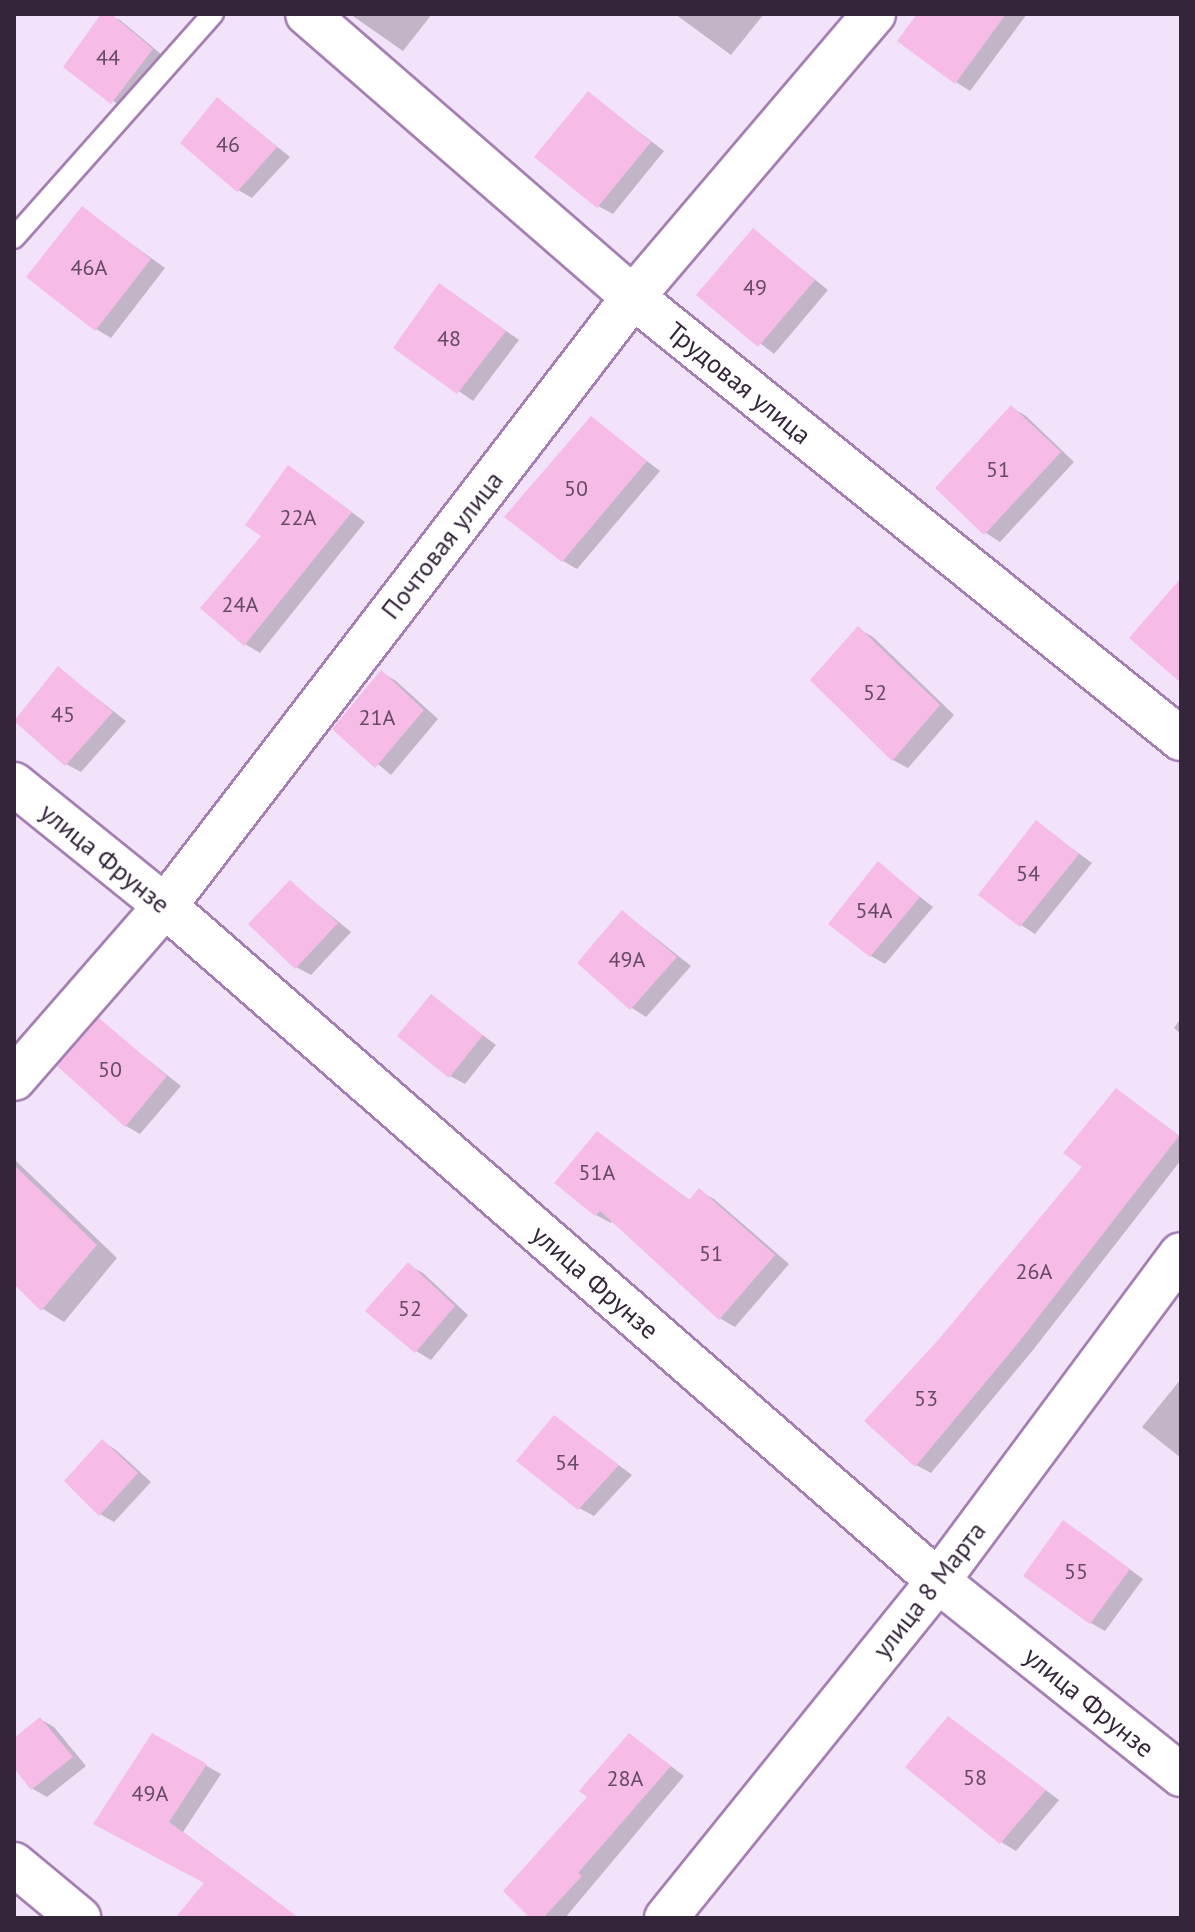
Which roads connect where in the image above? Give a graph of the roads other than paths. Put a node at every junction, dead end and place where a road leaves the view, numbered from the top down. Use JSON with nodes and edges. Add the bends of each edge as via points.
{"nodes":[{"id":1,"x":213,"y":14,"type":"edge"},
{"id":2,"x":307,"y":14,"type":"edge"},
{"id":3,"x":874,"y":14,"type":"edge"},
{"id":4,"x":14,"y":238,"type":"edge"},
{"id":5,"x":633,"y":297,"type":"junction"},
{"id":6,"x":1181,"y":739,"type":"edge"},
{"id":7,"x":14,"y":784,"type":"edge"},
{"id":8,"x":165,"y":906,"type":"junction"},
{"id":9,"x":14,"y":1079,"type":"edge"},
{"id":10,"x":1181,"y":1254,"type":"edge"},
{"id":11,"x":938,"y":1581,"type":"junction"},
{"id":12,"x":1181,"y":1775,"type":"edge"},
{"id":13,"x":14,"y":1864,"type":"edge"},
{"id":14,"x":79,"y":1918,"type":"edge"},
{"id":15,"x":666,"y":1918,"type":"edge"}],
"edges":[{"from":1,"to":4,"type":"lane"},
{"from":2,"to":5,"type":"street","name":"Трудовая улица"},
{"from":3,"to":5,"type":"street","name":"Почтовая улица"},
{"from":5,"to":6,"type":"street","name":"Трудовая улица"},
{"from":5,"to":8,"type":"street","name":"Почтовая улица"},
{"from":7,"to":8,"type":"street","name":"улица Фрунзе"},
{"from":8,"to":9,"type":"street","name":"Почтовая улица"},
{"from":8,"to":11,"type":"street","name":"улица Фрунзе"},
{"from":10,"to":11,"type":"street","name":"улица 8 Марта"},
{"from":11,"to":12,"type":"street","name":"улица Фрунзе"},
{"from":11,"to":15,"type":"street","name":"улица 8 Марта"},
{"from":13,"to":14,"type":"street"}]}
